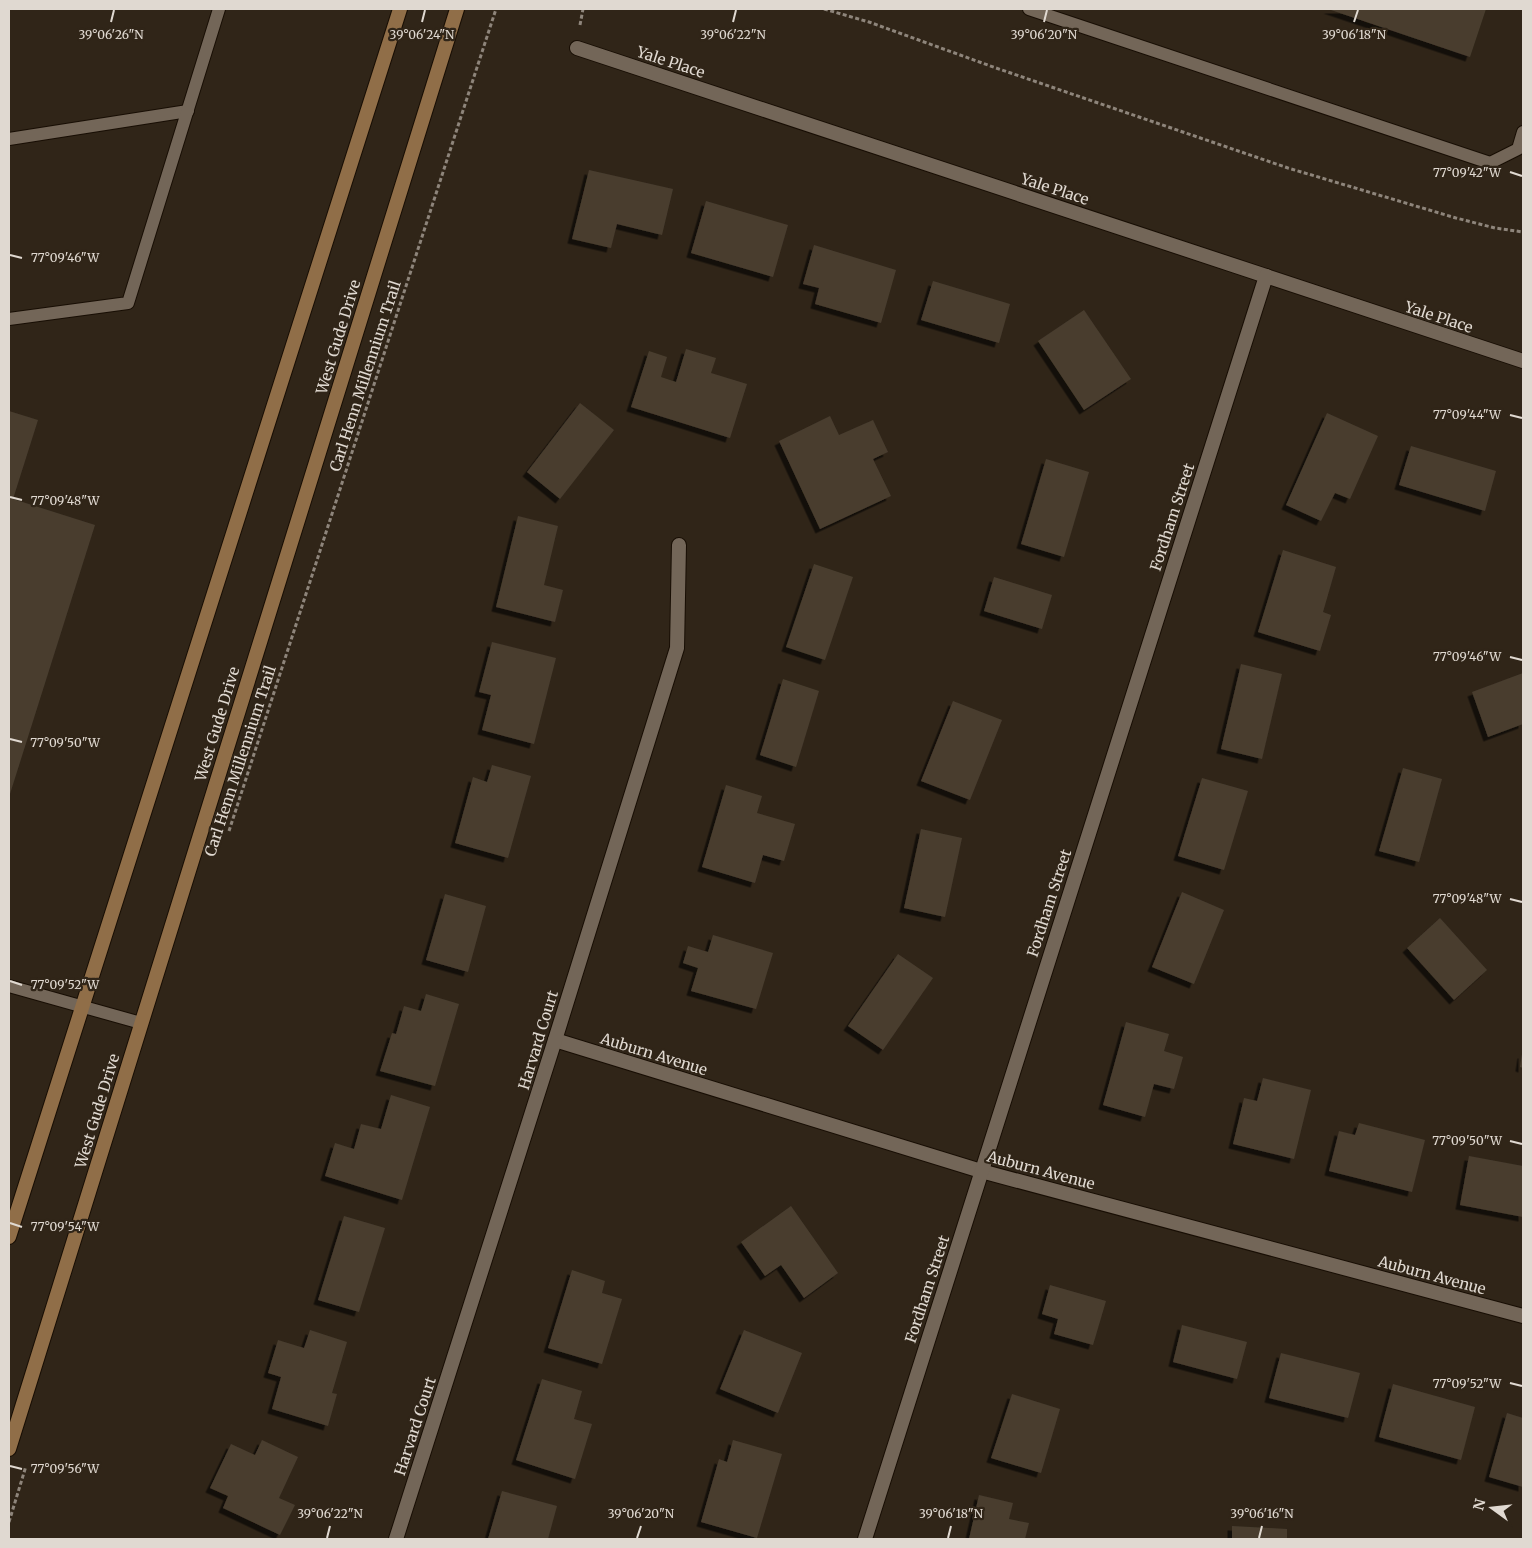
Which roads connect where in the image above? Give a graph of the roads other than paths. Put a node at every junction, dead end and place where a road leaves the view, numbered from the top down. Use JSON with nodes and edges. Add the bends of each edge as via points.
{"nodes":[{"id":1,"x":219,"y":9,"type":"edge"},
{"id":2,"x":400,"y":9,"type":"edge"},
{"id":3,"x":457,"y":9,"type":"edge"},
{"id":4,"x":1029,"y":9,"type":"edge"},
{"id":5,"x":577,"y":48,"type":"dead end"},
{"id":6,"x":188,"y":111,"type":"junction"},
{"id":7,"x":1523,"y":132,"type":"edge"},
{"id":8,"x":9,"y":140,"type":"edge"},
{"id":9,"x":1266,"y":276,"type":"junction"},
{"id":10,"x":9,"y":319,"type":"edge"},
{"id":11,"x":1523,"y":361,"type":"edge"},
{"id":12,"x":679,"y":545,"type":"dead end"},
{"id":13,"x":9,"y":986,"type":"edge"},
{"id":14,"x":82,"y":1007,"type":"junction"},
{"id":15,"x":141,"y":1023,"type":"junction"},
{"id":16,"x":555,"y":1040,"type":"junction"},
{"id":17,"x":981,"y":1171,"type":"junction"},
{"id":18,"x":9,"y":1237,"type":"edge"},
{"id":19,"x":1523,"y":1316,"type":"edge"},
{"id":20,"x":9,"y":1449,"type":"edge"},
{"id":21,"x":396,"y":1539,"type":"edge"},
{"id":22,"x":865,"y":1539,"type":"edge"}],
"edges":[{"from":1,"to":6,"type":"lane"},
{"from":2,"to":14,"type":"main road"},
{"from":3,"to":15,"type":"main road","name":"West Gude Drive"},
{"from":4,"to":7,"type":"lane","via":[[1490,164],[1518,149]]},
{"from":5,"to":9,"type":"street","name":"Yale Place"},
{"from":6,"to":8,"type":"lane"},
{"from":6,"to":10,"type":"lane","via":[[128,303]]},
{"from":9,"to":11,"type":"street","name":"Yale Place"},
{"from":9,"to":17,"type":"street","name":"Fordham Street"},
{"from":12,"to":16,"type":"street","name":"Harvard Court","via":[[677,648]]},
{"from":13,"to":14,"type":"lane"},
{"from":14,"to":15,"type":"lane"},
{"from":14,"to":18,"type":"main road"},
{"from":15,"to":20,"type":"main road","name":"West Gude Drive"},
{"from":16,"to":17,"type":"street","name":"Auburn Avenue"},
{"from":16,"to":21,"type":"street","name":"Harvard Court"},
{"from":17,"to":19,"type":"street","name":"Auburn Avenue"},
{"from":17,"to":22,"type":"street","name":"Fordham Street"}]}
